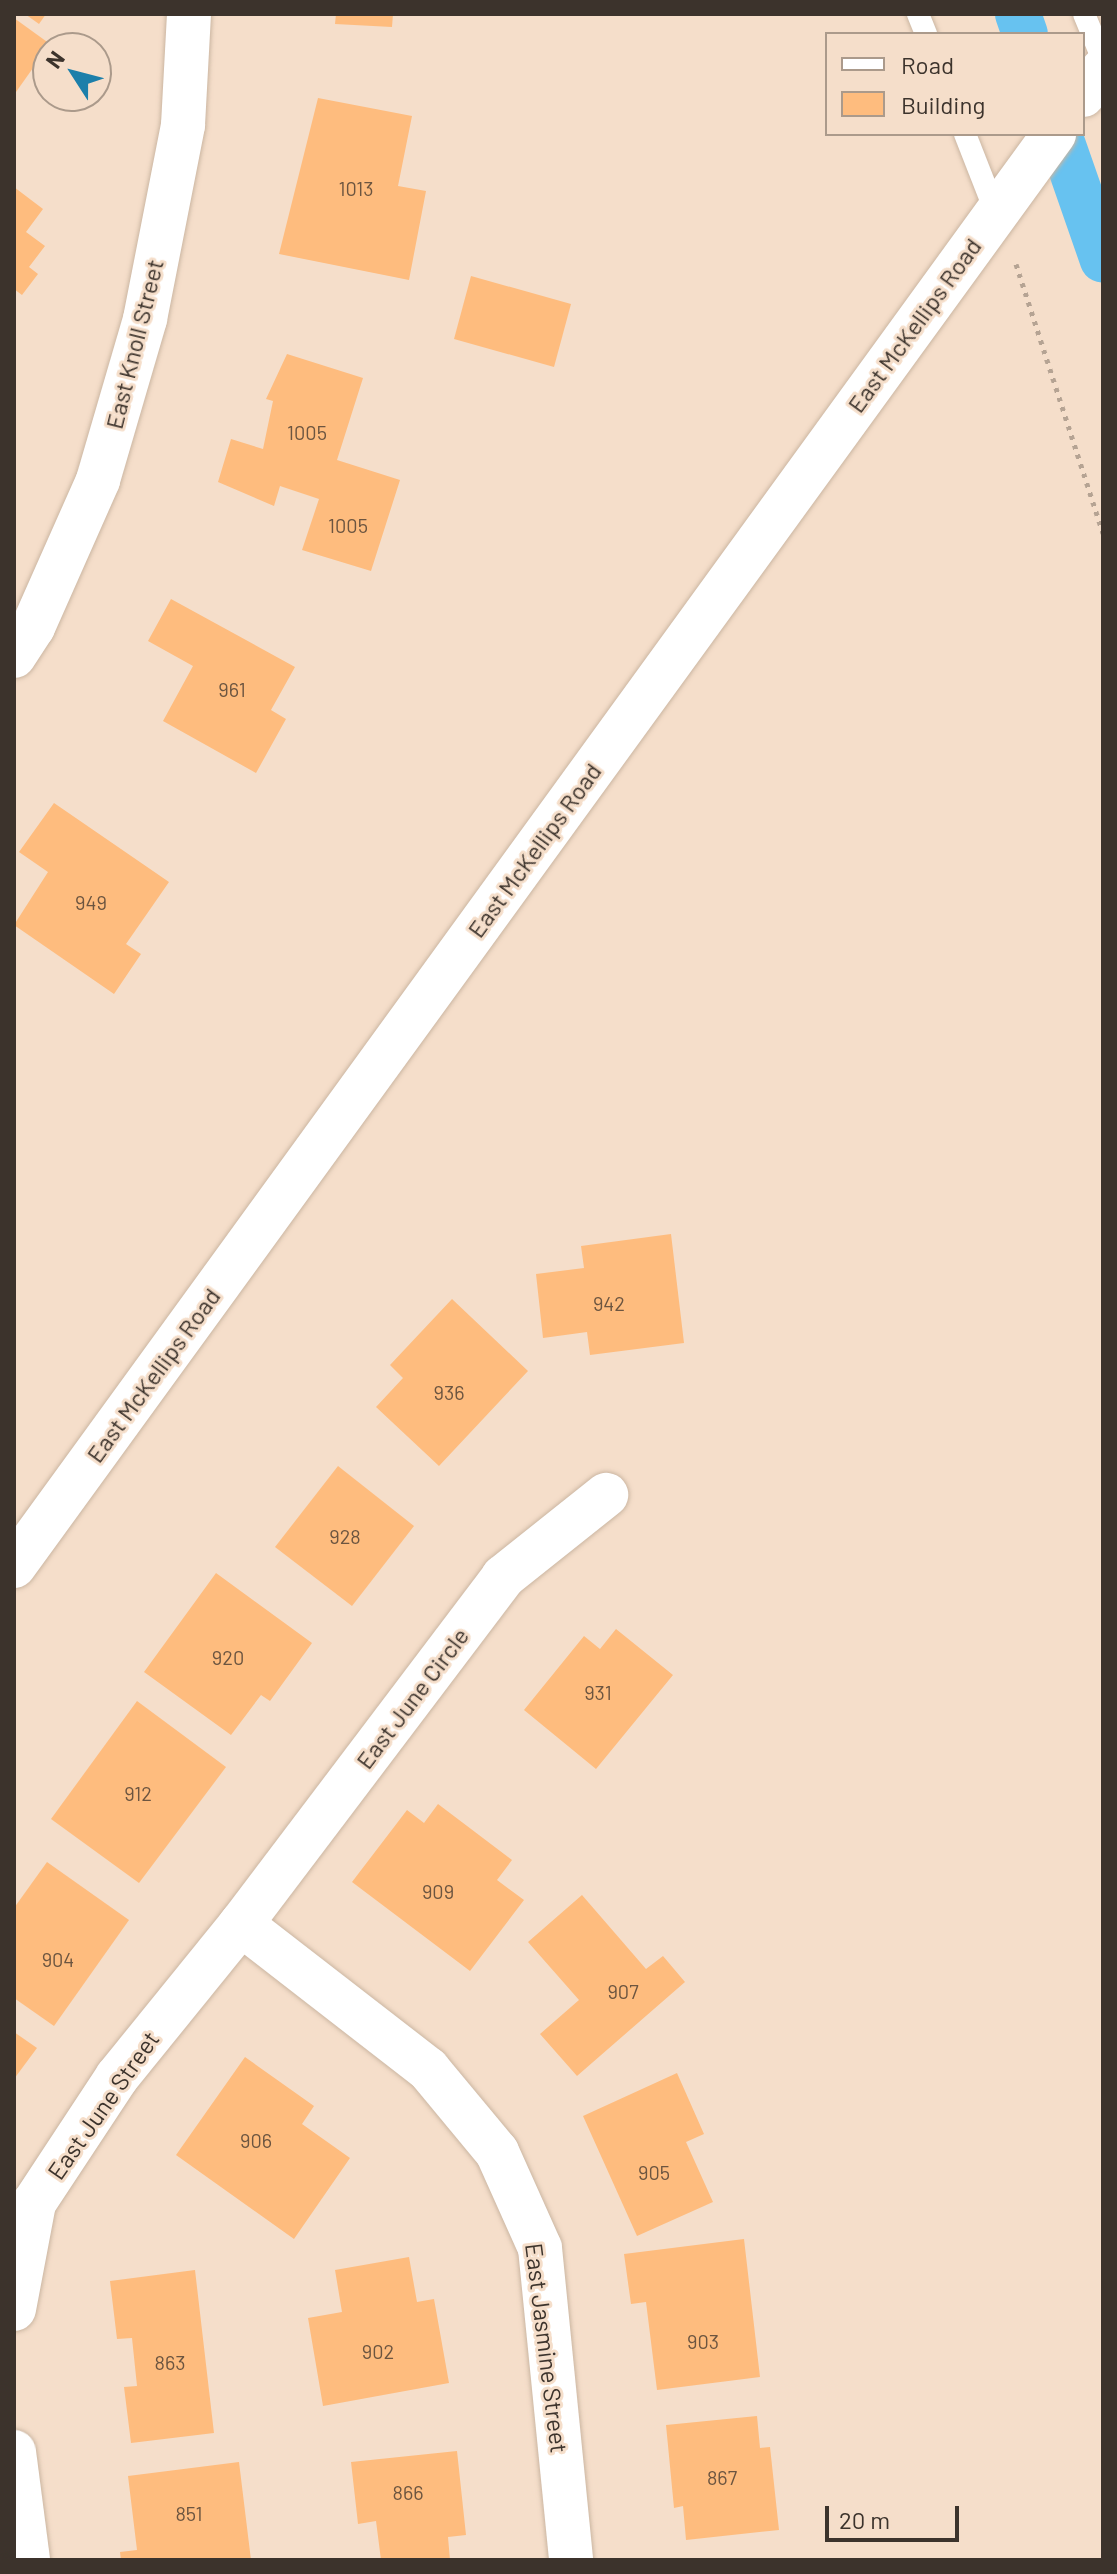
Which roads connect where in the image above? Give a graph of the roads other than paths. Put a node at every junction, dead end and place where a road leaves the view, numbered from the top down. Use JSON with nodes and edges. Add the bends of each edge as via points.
{"nodes":[{"id":1,"x":189,"y":14,"type":"edge"},
{"id":2,"x":1084,"y":14,"type":"edge"},
{"id":3,"x":1094,"y":79,"type":"edge"},
{"id":4,"x":966,"y":136,"type":"edge"},
{"id":5,"x":1052,"y":136,"type":"edge"},
{"id":6,"x":1006,"y":198,"type":"junction"},
{"id":7,"x":14,"y":656,"type":"edge"},
{"id":8,"x":606,"y":1495,"type":"dead end"},
{"id":9,"x":14,"y":1566,"type":"edge"},
{"id":10,"x":241,"y":1924,"type":"junction"},
{"id":11,"x":14,"y":2309,"type":"edge"},
{"id":12,"x":14,"y":2452,"type":"edge"},
{"id":13,"x":18,"y":2513,"type":"edge"},
{"id":14,"x":28,"y":2560,"type":"edge"},
{"id":15,"x":571,"y":2560,"type":"edge"}],
"edges":[{"from":1,"to":7,"type":"street","name":"East Knoll Street","via":[[183,125],[145,319],[98,480],[33,627]]},
{"from":2,"to":3,"type":"lane"},
{"from":4,"to":6,"type":"lane"},
{"from":5,"to":6,"type":"street","name":"East McKellips Road"},
{"from":6,"to":9,"type":"street","name":"East McKellips Road"},
{"from":8,"to":10,"type":"street","name":"East June Circle","via":[[503,1577]]},
{"from":10,"to":11,"type":"street","name":"East June Street","via":[[117,2077],[34,2203]]},
{"from":10,"to":15,"type":"street","name":"East Jasmine Street","via":[[428,2069],[497,2152],[540,2248]]},
{"from":12,"to":13,"type":"street"},
{"from":13,"to":14,"type":"street"}]}
